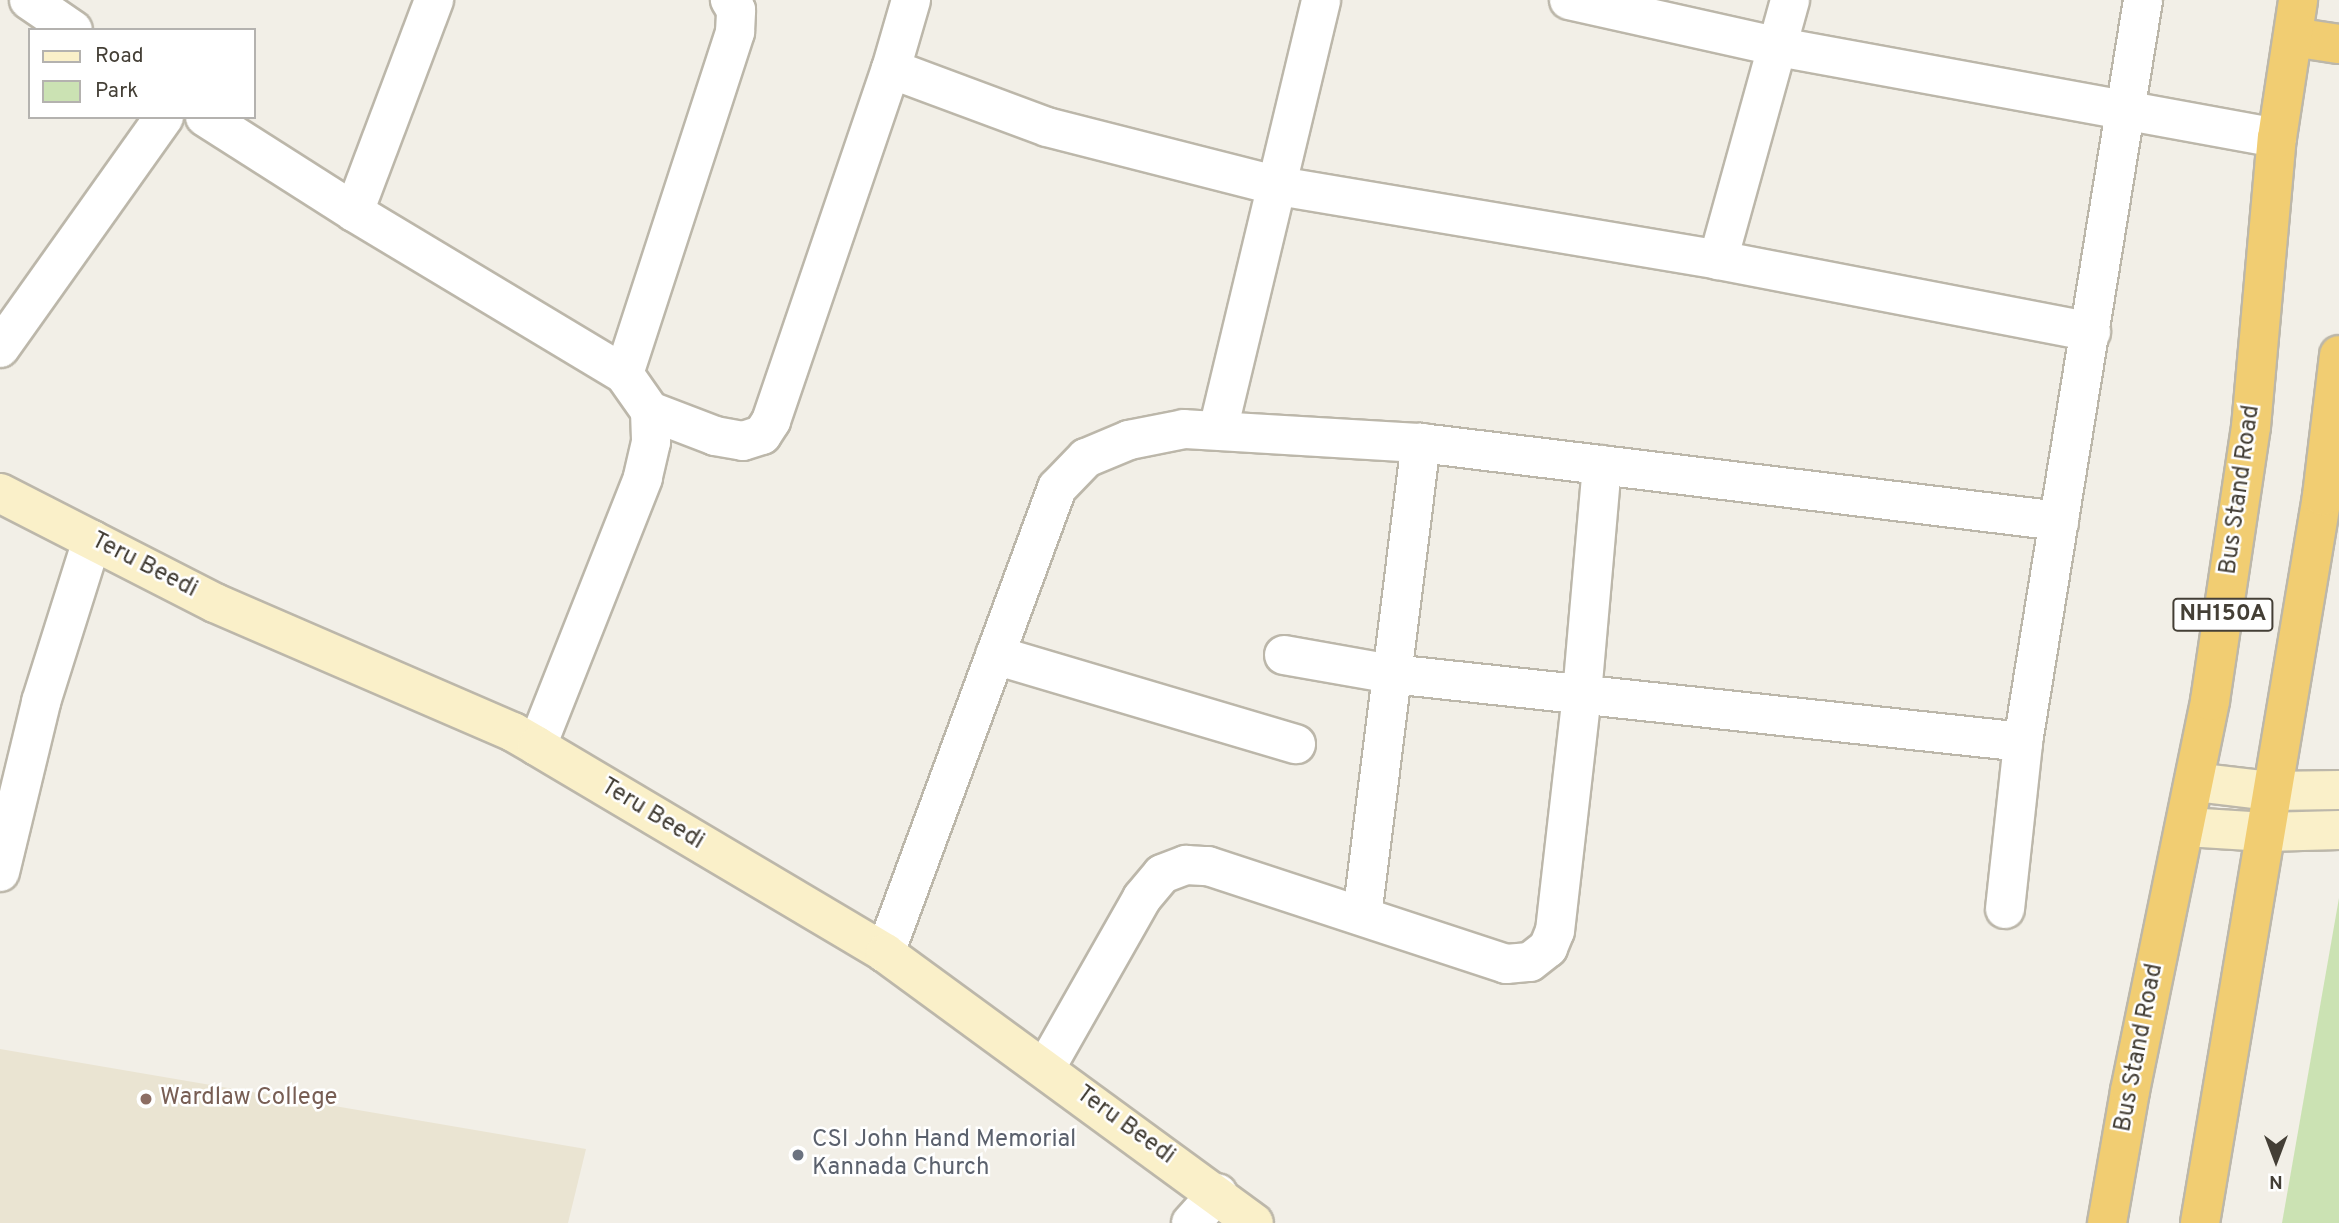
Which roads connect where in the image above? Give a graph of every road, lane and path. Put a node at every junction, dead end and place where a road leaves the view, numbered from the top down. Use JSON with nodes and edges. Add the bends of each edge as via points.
{"nodes":[{"id":1,"x":29,"y":0,"type":"edge"},
{"id":2,"x":434,"y":0,"type":"edge"},
{"id":3,"x":730,"y":0,"type":"edge"},
{"id":4,"x":911,"y":0,"type":"edge"},
{"id":5,"x":1321,"y":0,"type":"edge"},
{"id":6,"x":1569,"y":0,"type":"edge"},
{"id":7,"x":1790,"y":0,"type":"edge"},
{"id":8,"x":2143,"y":0,"type":"edge"},
{"id":9,"x":2296,"y":18,"type":"edge"},
{"id":10,"x":70,"y":28,"type":"edge"},
{"id":11,"x":2339,"y":44,"type":"edge"},
{"id":12,"x":1779,"y":47,"type":"junction"},
{"id":13,"x":891,"y":69,"type":"junction"},
{"id":14,"x":2126,"y":111,"type":"junction"},
{"id":15,"x":163,"y":119,"type":"edge"},
{"id":16,"x":208,"y":119,"type":"edge"},
{"id":17,"x":2277,"y":138,"type":"junction"},
{"id":18,"x":1278,"y":186,"type":"junction"},
{"id":19,"x":354,"y":212,"type":"junction"},
{"id":20,"x":1718,"y":260,"type":"junction"},
{"id":21,"x":2091,"y":332,"type":"junction"},
{"id":22,"x":0,"y":348,"type":"edge"},
{"id":23,"x":2339,"y":355,"type":"edge"},
{"id":24,"x":624,"y":374,"type":"junction"},
{"id":25,"x":650,"y":411,"type":"junction"},
{"id":26,"x":1218,"y":430,"type":"junction"},
{"id":27,"x":1421,"y":443,"type":"junction"},
{"id":28,"x":1602,"y":465,"type":"junction"},
{"id":29,"x":0,"y":493,"type":"edge"},
{"id":30,"x":2059,"y":521,"type":"junction"},
{"id":31,"x":92,"y":540,"type":"junction"},
{"id":32,"x":995,"y":655,"type":"junction"},
{"id":33,"x":1284,"y":655,"type":"dead end"},
{"id":34,"x":1392,"y":674,"type":"junction"},
{"id":35,"x":1582,"y":694,"type":"junction"},
{"id":36,"x":2023,"y":742,"type":"junction"},
{"id":37,"x":1296,"y":744,"type":"dead end"},
{"id":38,"x":537,"y":747,"type":"junction"},
{"id":39,"x":2195,"y":782,"type":"junction"},
{"id":40,"x":2339,"y":790,"type":"edge"},
{"id":41,"x":2272,"y":791,"type":"junction"},
{"id":42,"x":2186,"y":827,"type":"junction"},
{"id":43,"x":2339,"y":830,"type":"edge"},
{"id":44,"x":2266,"y":832,"type":"junction"},
{"id":45,"x":0,"y":872,"type":"edge"},
{"id":46,"x":2005,"y":908,"type":"dead end"},
{"id":47,"x":1362,"y":916,"type":"junction"},
{"id":48,"x":886,"y":953,"type":"junction"},
{"id":49,"x":1045,"y":1069,"type":"junction"},
{"id":50,"x":1218,"y":1194,"type":"junction"},
{"id":51,"x":1191,"y":1223,"type":"edge"},
{"id":52,"x":1254,"y":1223,"type":"edge"},
{"id":53,"x":2108,"y":1223,"type":"edge"},
{"id":54,"x":2200,"y":1223,"type":"edge"}],
"edges":[{"from":1,"to":10,"type":"street"},
{"from":2,"to":19,"type":"street"},
{"from":3,"to":24,"type":"street","via":[[736,10],[735,32]]},
{"from":4,"to":13,"type":"street"},
{"from":5,"to":18,"type":"street"},
{"from":6,"to":12,"type":"street"},
{"from":7,"to":12,"type":"street"},
{"from":8,"to":14,"type":"street"},
{"from":9,"to":11,"type":"highway"},
{"from":9,"to":17,"type":"highway","name":"Bus Stand Road","number":"NH150A"},
{"from":12,"to":14,"type":"street"},
{"from":12,"to":20,"type":"street"},
{"from":13,"to":18,"type":"street","via":[[1047,127]]},
{"from":13,"to":25,"type":"street","via":[[771,421],[762,435],[743,441],[715,436]]},
{"from":14,"to":17,"type":"street"},
{"from":14,"to":21,"type":"street"},
{"from":15,"to":22,"type":"street"},
{"from":16,"to":19,"type":"street"},
{"from":17,"to":39,"type":"highway","name":"Bus Stand Road","number":"NH150A","via":[[2251,427]]},
{"from":18,"to":20,"type":"street"},
{"from":18,"to":26,"type":"street"},
{"from":19,"to":24,"type":"street"},
{"from":20,"to":21,"type":"street"},
{"from":21,"to":30,"type":"street"},
{"from":23,"to":41,"type":"highway","number":"NH150A","via":[[2322,496]]},
{"from":24,"to":25,"type":"street"},
{"from":25,"to":38,"type":"street","via":[[651,442],[643,478]]},
{"from":26,"to":27,"type":"street"},
{"from":26,"to":32,"type":"street","via":[[1184,429],[1129,440],[1086,458],[1072,472],[1057,488]]},
{"from":27,"to":28,"type":"street"},
{"from":27,"to":34,"type":"street"},
{"from":28,"to":30,"type":"street"},
{"from":28,"to":35,"type":"street"},
{"from":29,"to":31,"type":"street","name":"Teru Beedi"},
{"from":30,"to":36,"type":"street"},
{"from":31,"to":38,"type":"street","name":"Teru Beedi","via":[[215,603],[513,732]]},
{"from":31,"to":45,"type":"street","via":[[41,702]]},
{"from":32,"to":37,"type":"street"},
{"from":32,"to":48,"type":"street"},
{"from":33,"to":34,"type":"street"},
{"from":34,"to":35,"type":"street"},
{"from":34,"to":47,"type":"street"},
{"from":35,"to":36,"type":"street"},
{"from":35,"to":47,"type":"street","via":[[1555,931],[1548,948],[1530,962],[1506,964]]},
{"from":36,"to":46,"type":"street"},
{"from":38,"to":48,"type":"street","name":"Teru Beedi"},
{"from":39,"to":41,"type":"street"},
{"from":39,"to":42,"type":"highway","name":"Bus Stand Road","number":"NH150A"},
{"from":40,"to":41,"type":"street"},
{"from":41,"to":44,"type":"highway","number":"NH150A"},
{"from":42,"to":44,"type":"street"},
{"from":42,"to":53,"type":"highway","name":"Bus Stand Road","number":"NH150A","via":[[2130,1091]]},
{"from":43,"to":44,"type":"street"},
{"from":44,"to":54,"type":"highway","number":"NH150A"},
{"from":47,"to":49,"type":"street","via":[[1208,866],[1186,865],[1162,874],[1142,898]]},
{"from":48,"to":49,"type":"street","name":"Teru Beedi"},
{"from":49,"to":50,"type":"street","name":"Teru Beedi"},
{"from":50,"to":51,"type":"street"},
{"from":50,"to":52,"type":"street","name":"Teru Beedi"}]}
